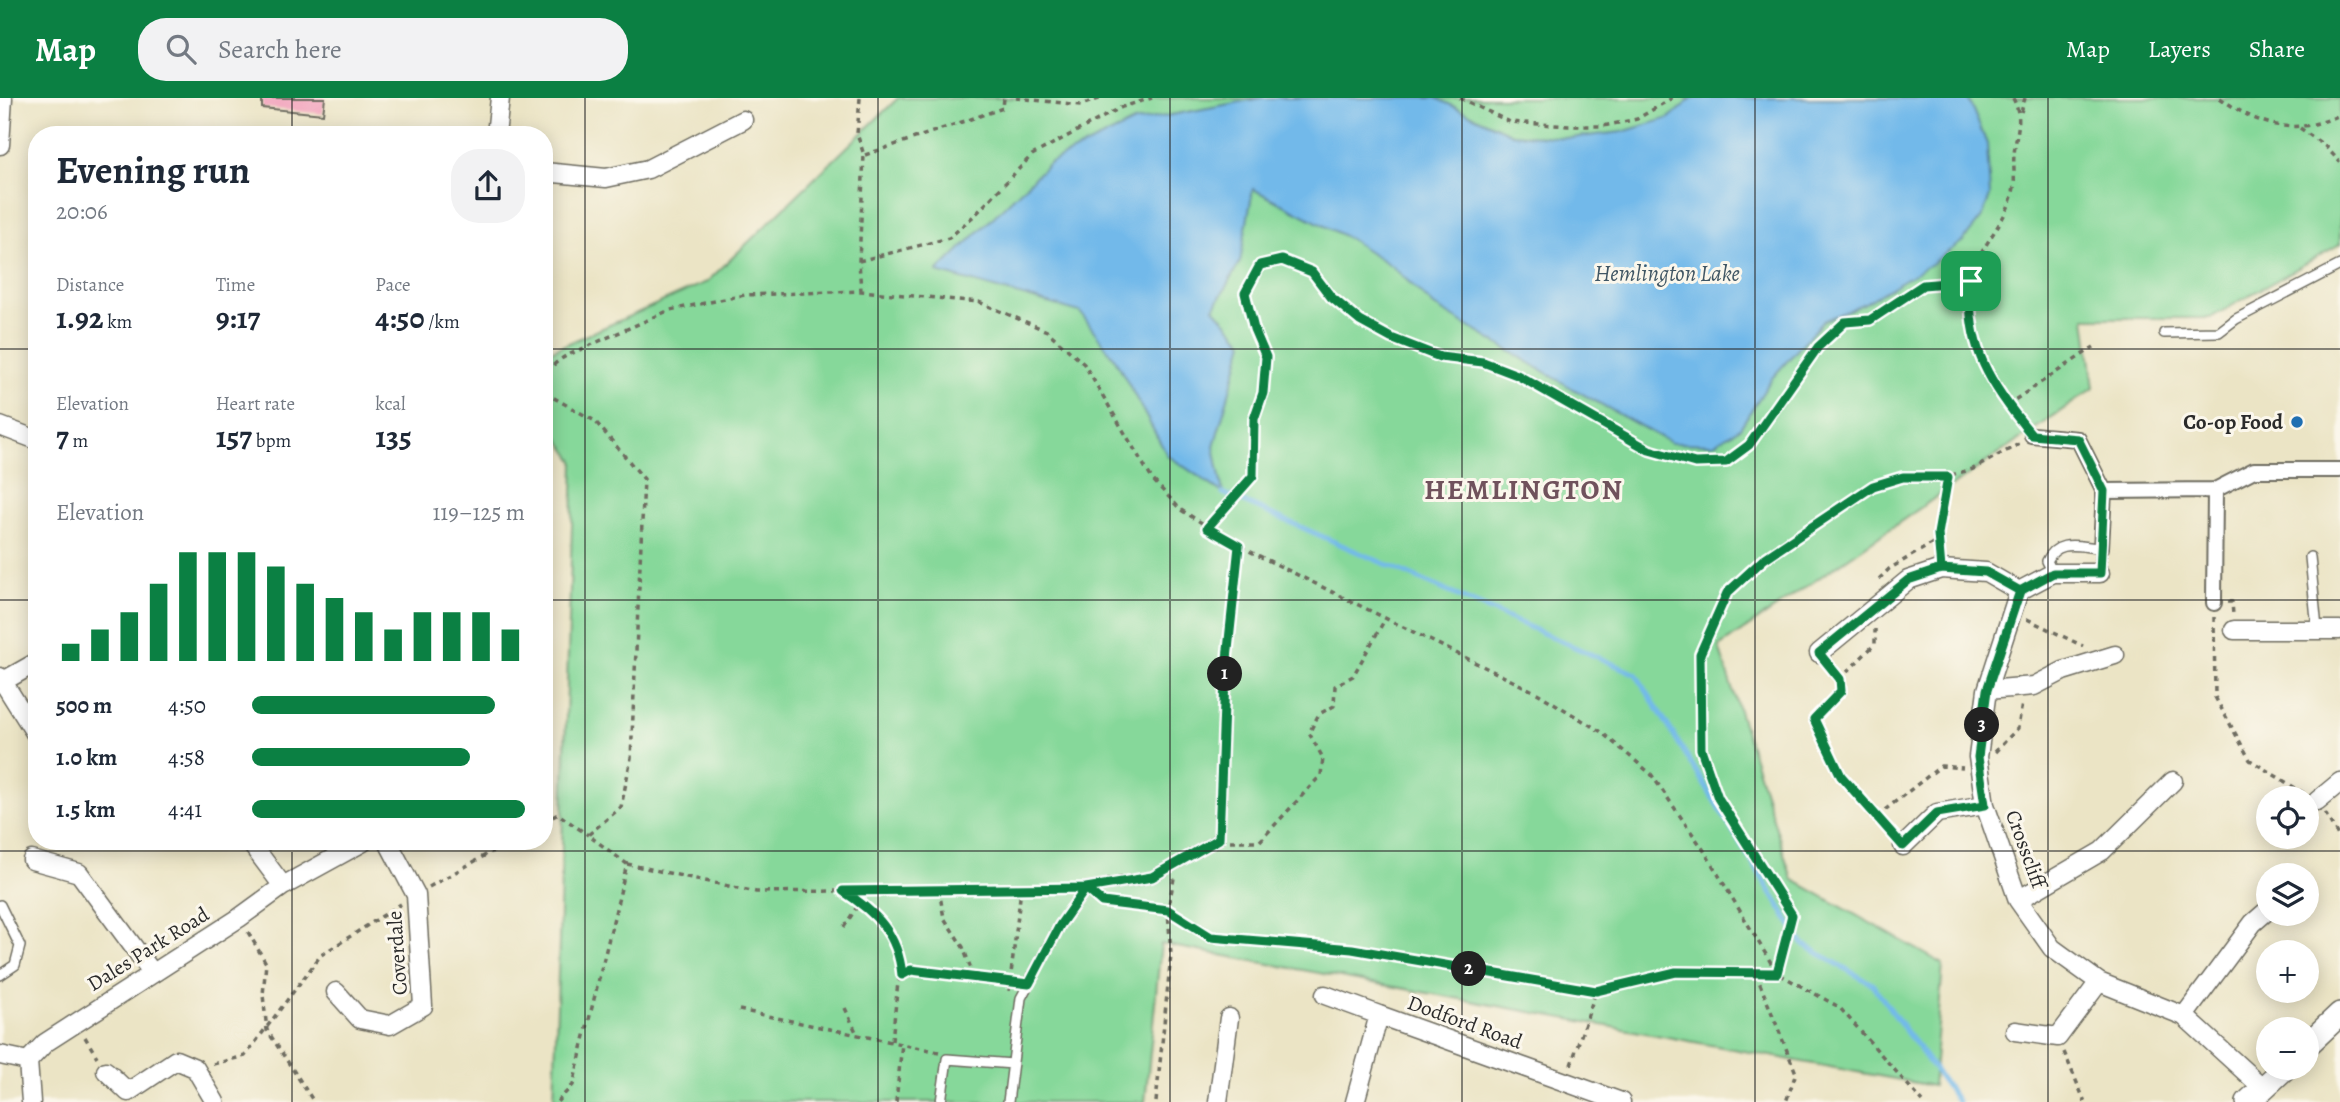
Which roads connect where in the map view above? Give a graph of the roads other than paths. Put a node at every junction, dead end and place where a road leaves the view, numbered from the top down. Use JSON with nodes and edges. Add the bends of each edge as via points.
{"nodes":[{"id":1,"x":500,"y":98,"type":"edge"},
{"id":2,"x":2,"y":107,"type":"edge"},
{"id":3,"x":743,"y":120,"type":"dead end"},
{"id":4,"x":497,"y":126,"type":"edge"},
{"id":5,"x":0,"y":145,"type":"edge"},
{"id":6,"x":553,"y":173,"type":"edge"},
{"id":7,"x":2340,"y":265,"type":"edge"},
{"id":8,"x":2164,"y":333,"type":"dead end"},
{"id":9,"x":0,"y":426,"type":"edge"},
{"id":10,"x":2032,"y":435,"type":"road end"},
{"id":11,"x":28,"y":437,"type":"edge"},
{"id":12,"x":2340,"y":470,"type":"edge"},
{"id":13,"x":2215,"y":490,"type":"junction"},
{"id":14,"x":2104,"y":491,"type":"junction"},
{"id":15,"x":2101,"y":548,"type":"junction"},
{"id":16,"x":2310,"y":557,"type":"dead end"},
{"id":17,"x":2053,"y":573,"type":"junction"},
{"id":18,"x":2100,"y":573,"type":"joint"},
{"id":19,"x":2020,"y":591,"type":"junction"},
{"id":20,"x":2214,"y":603,"type":"road end"},
{"id":21,"x":2317,"y":629,"type":"junction"},
{"id":22,"x":2234,"y":630,"type":"road end"},
{"id":23,"x":2340,"y":630,"type":"edge"},
{"id":24,"x":1819,"y":653,"type":"road end"},
{"id":25,"x":2109,"y":657,"type":"road end"},
{"id":26,"x":28,"y":666,"type":"edge"},
{"id":27,"x":1225,"y":678,"type":"road end"},
{"id":28,"x":1,"y":680,"type":"edge"},
{"id":29,"x":1987,"y":690,"type":"junction"},
{"id":30,"x":28,"y":722,"type":"edge"},
{"id":31,"x":2173,"y":781,"type":"dead end"},
{"id":32,"x":2340,"y":782,"type":"edge"},
{"id":33,"x":2319,"y":799,"type":"edge"},
{"id":34,"x":1985,"y":805,"type":"junction"},
{"id":35,"x":1903,"y":846,"type":"road end"},
{"id":36,"x":256,"y":850,"type":"edge"},
{"id":37,"x":348,"y":850,"type":"edge"},
{"id":38,"x":391,"y":850,"type":"edge"},
{"id":39,"x":32,"y":860,"type":"dead end"},
{"id":40,"x":283,"y":886,"type":"junction"},
{"id":41,"x":2018,"y":900,"type":"junction"},
{"id":42,"x":0,"y":905,"type":"edge"},
{"id":43,"x":2256,"y":920,"type":"edge"},
{"id":44,"x":152,"y":972,"type":"junction"},
{"id":45,"x":0,"y":975,"type":"edge"},
{"id":46,"x":2099,"y":982,"type":"junction"},
{"id":47,"x":336,"y":992,"type":"dead end"},
{"id":48,"x":1325,"y":995,"type":"dead end"},
{"id":49,"x":2340,"y":1014,"type":"edge"},
{"id":50,"x":1379,"y":1015,"type":"junction"},
{"id":51,"x":2184,"y":1016,"type":"junction"},
{"id":52,"x":1229,"y":1018,"type":"dead end"},
{"id":53,"x":2015,"y":1031,"type":"dead end"},
{"id":54,"x":2319,"y":1034,"type":"edge"},
{"id":55,"x":0,"y":1055,"type":"edge"},
{"id":56,"x":28,"y":1061,"type":"junction"},
{"id":57,"x":1013,"y":1064,"type":"junction"},
{"id":58,"x":106,"y":1071,"type":"road end"},
{"id":59,"x":2272,"y":1080,"type":"edge"},
{"id":60,"x":2256,"y":1095,"type":"edge"},
{"id":61,"x":32,"y":1102,"type":"edge"},
{"id":62,"x":215,"y":1102,"type":"edge"},
{"id":63,"x":941,"y":1102,"type":"edge"},
{"id":64,"x":1009,"y":1102,"type":"edge"},
{"id":65,"x":1218,"y":1102,"type":"edge"},
{"id":66,"x":1355,"y":1102,"type":"edge"},
{"id":67,"x":1621,"y":1102,"type":"edge"}],
"edges":[{"from":1,"to":4,"type":"street"},
{"from":2,"to":5,"type":"street"},
{"from":3,"to":6,"type":"street","via":[[648,169],[606,178]]},
{"from":7,"to":8,"type":"lane","via":[[2218,332]]},
{"from":9,"to":11,"type":"street"},
{"from":10,"to":14,"type":"street","via":[[2078,439]]},
{"from":12,"to":13,"type":"street","via":[[2254,470]]},
{"from":13,"to":14,"type":"street"},
{"from":13,"to":20,"type":"street"},
{"from":14,"to":15,"type":"street"},
{"from":15,"to":17,"type":"lane","via":[[2061,545],[2047,561]]},
{"from":15,"to":18,"type":"lane"},
{"from":16,"to":21,"type":"lane"},
{"from":17,"to":18,"type":"street"},
{"from":17,"to":19,"type":"street"},
{"from":19,"to":24,"type":"street","via":[[1986,572],[1941,569],[1908,580]]},
{"from":19,"to":29,"type":"street","name":"Crosscliff"},
{"from":21,"to":22,"type":"street"},
{"from":21,"to":23,"type":"street"},
{"from":25,"to":29,"type":"street","via":[[2063,671],[2034,686]]},
{"from":26,"to":28,"type":"street"},
{"from":27,"to":57,"type":"lane","via":[[1219,839],[1152,877],[1086,888],[1060,925],[1021,998]]},
{"from":28,"to":30,"type":"street"},
{"from":29,"to":34,"type":"street","name":"Crosscliff","via":[[1978,757]]},
{"from":31,"to":41,"type":"street","via":[[2102,851]]},
{"from":32,"to":33,"type":"street"},
{"from":34,"to":35,"type":"street","via":[[1937,813]]},
{"from":34,"to":41,"type":"street","name":"Crosscliff"},
{"from":36,"to":40,"type":"street"},
{"from":37,"to":40,"type":"street","name":"Dales Park Road"},
{"from":38,"to":47,"type":"street","name":"Coverdale","via":[[416,894],[423,1006],[390,1025],[360,1019]]},
{"from":39,"to":44,"type":"street","via":[[79,873]]},
{"from":40,"to":44,"type":"street","name":"Dales Park Road"},
{"from":41,"to":46,"type":"street","name":"Crosscliff","via":[[2052,947]]},
{"from":42,"to":45,"type":"lane","via":[[20,946],[15,965]]},
{"from":43,"to":51,"type":"street"},
{"from":44,"to":56,"type":"street","name":"Dales Park Road","via":[[45,1043]]},
{"from":46,"to":51,"type":"street","name":"Crosscliff"},
{"from":46,"to":53,"type":"street","via":[[2058,1037]]},
{"from":48,"to":50,"type":"street"},
{"from":49,"to":54,"type":"street"},
{"from":50,"to":66,"type":"street","name":"Dodford Road"},
{"from":50,"to":67,"type":"street","name":"Dodford Road"},
{"from":51,"to":60,"type":"street","name":"Crosscliff"},
{"from":52,"to":65,"type":"street"},
{"from":55,"to":56,"type":"street"},
{"from":56,"to":61,"type":"street"},
{"from":57,"to":63,"type":"lane","via":[[947,1059]]},
{"from":57,"to":64,"type":"lane"},
{"from":58,"to":62,"type":"street","via":[[128,1092],[176,1060],[195,1068]]},
{"from":59,"to":60,"type":"street"}]}
